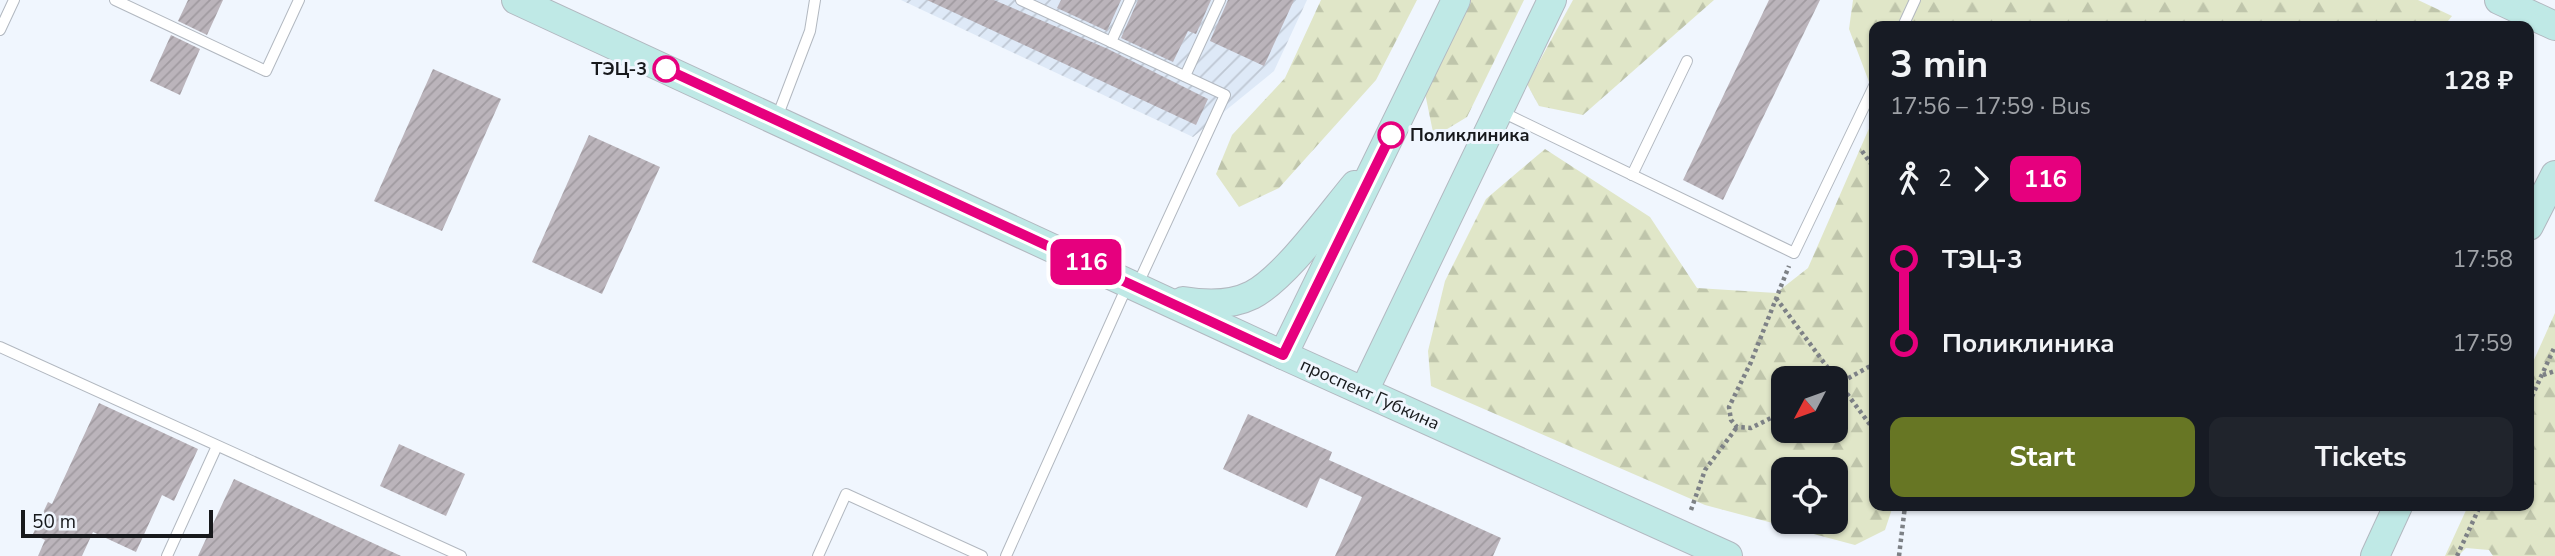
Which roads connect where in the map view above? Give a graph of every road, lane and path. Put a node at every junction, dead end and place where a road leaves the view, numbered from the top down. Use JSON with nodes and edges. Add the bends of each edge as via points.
{"nodes":[{"id":1,"x":14,"y":0,"type":"edge"},
{"id":2,"x":115,"y":0,"type":"edge"},
{"id":3,"x":299,"y":0,"type":"edge"},
{"id":4,"x":516,"y":0,"type":"edge"},
{"id":5,"x":815,"y":0,"type":"edge"},
{"id":6,"x":1021,"y":0,"type":"edge"},
{"id":7,"x":1130,"y":0,"type":"edge"},
{"id":8,"x":1220,"y":0,"type":"edge"},
{"id":9,"x":1456,"y":0,"type":"edge"},
{"id":10,"x":1552,"y":0,"type":"edge"},
{"id":11,"x":1915,"y":0,"type":"edge"},
{"id":12,"x":2498,"y":0,"type":"edge"},
{"id":13,"x":1038,"y":4,"type":"edge"},
{"id":14,"x":1905,"y":21,"type":"edge"},
{"id":15,"x":2555,"y":26,"type":"edge"},
{"id":16,"x":0,"y":30,"type":"edge"},
{"id":17,"x":1111,"y":42,"type":"junction"},
{"id":18,"x":1687,"y":61,"type":"dead end"},
{"id":19,"x":1185,"y":76,"type":"junction"},
{"id":20,"x":1869,"y":96,"type":"edge"},
{"id":21,"x":1499,"y":110,"type":"junction"},
{"id":22,"x":776,"y":120,"type":"junction"},
{"id":23,"x":1383,"y":150,"type":"junction"},
{"id":24,"x":1632,"y":175,"type":"junction"},
{"id":25,"x":2555,"y":175,"type":"edge"},
{"id":26,"x":2534,"y":216,"type":"edge"},
{"id":27,"x":1794,"y":253,"type":"junction"},
{"id":28,"x":1141,"y":288,"type":"junction"},
{"id":29,"x":1776,"y":298,"type":"junction"},
{"id":30,"x":2555,"y":346,"type":"edge"},
{"id":31,"x":0,"y":348,"type":"edge"},
{"id":32,"x":1283,"y":355,"type":"junction"},
{"id":33,"x":1825,"y":366,"type":"edge"},
{"id":34,"x":1869,"y":367,"type":"edge"},
{"id":35,"x":2555,"y":371,"type":"edge"},
{"id":36,"x":2542,"y":376,"type":"junction"},
{"id":37,"x":1848,"y":378,"type":"edge"},
{"id":38,"x":1364,"y":391,"type":"junction"},
{"id":39,"x":2534,"y":393,"type":"edge"},
{"id":40,"x":1848,"y":397,"type":"edge"},
{"id":41,"x":1771,"y":418,"type":"edge"},
{"id":42,"x":1869,"y":424,"type":"edge"},
{"id":43,"x":1737,"y":427,"type":"junction"},
{"id":44,"x":217,"y":446,"type":"junction"},
{"id":45,"x":1904,"y":511,"type":"edge"},
{"id":46,"x":2397,"y":511,"type":"edge"},
{"id":47,"x":2478,"y":511,"type":"edge"},
{"id":48,"x":1703,"y":548,"type":"edge"},
{"id":49,"x":167,"y":556,"type":"edge"},
{"id":50,"x":461,"y":556,"type":"edge"},
{"id":51,"x":818,"y":556,"type":"edge"},
{"id":52,"x":982,"y":556,"type":"edge"},
{"id":53,"x":1006,"y":556,"type":"edge"},
{"id":54,"x":1899,"y":556,"type":"edge"},
{"id":55,"x":2375,"y":556,"type":"edge"},
{"id":56,"x":2457,"y":556,"type":"edge"}],
"edges":[{"from":1,"to":16,"type":"lane"},
{"from":2,"to":3,"type":"lane","via":[[266,71]]},
{"from":4,"to":22,"type":"main road","name":"проспект Губкина"},
{"from":5,"to":22,"type":"lane","via":[[810,31]]},
{"from":6,"to":13,"type":"lane"},
{"from":7,"to":17,"type":"lane"},
{"from":8,"to":19,"type":"lane"},
{"from":9,"to":23,"type":"main road"},
{"from":10,"to":21,"type":"main road"},
{"from":11,"to":14,"type":"lane"},
{"from":12,"to":15,"type":"main road"},
{"from":13,"to":17,"type":"lane"},
{"from":17,"to":19,"type":"lane"},
{"from":18,"to":24,"type":"lane"},
{"from":19,"to":28,"type":"lane","via":[[1225,95]]},
{"from":20,"to":27,"type":"lane"},
{"from":21,"to":24,"type":"lane"},
{"from":21,"to":38,"type":"main road"},
{"from":22,"to":28,"type":"main road","name":"проспект Губкина"},
{"from":23,"to":28,"type":"main road","via":[[1286,266],[1251,295],[1208,306]]},
{"from":23,"to":32,"type":"main road"},
{"from":24,"to":27,"type":"lane"},
{"from":25,"to":26,"type":"main road"},
{"from":27,"to":29,"type":"path"},
{"from":28,"to":32,"type":"main road","name":"проспект Губкина"},
{"from":28,"to":53,"type":"lane"},
{"from":29,"to":33,"type":"path"},
{"from":29,"to":43,"type":"path","via":[[1729,407]]},
{"from":30,"to":36,"type":"path"},
{"from":31,"to":44,"type":"lane"},
{"from":32,"to":38,"type":"main road","name":"проспект Губкина"},
{"from":34,"to":37,"type":"path"},
{"from":35,"to":36,"type":"path"},
{"from":36,"to":39,"type":"path"},
{"from":38,"to":48,"type":"main road","name":"проспект Губкина"},
{"from":40,"to":42,"type":"path"},
{"from":41,"to":43,"type":"path","via":[[1752,428]]},
{"from":43,"to":48,"type":"path","via":[[1705,470]]},
{"from":44,"to":49,"type":"lane"},
{"from":44,"to":50,"type":"lane"},
{"from":45,"to":54,"type":"path"},
{"from":46,"to":55,"type":"main road"},
{"from":47,"to":56,"type":"path"},
{"from":51,"to":52,"type":"lane","via":[[846,494]]}]}
